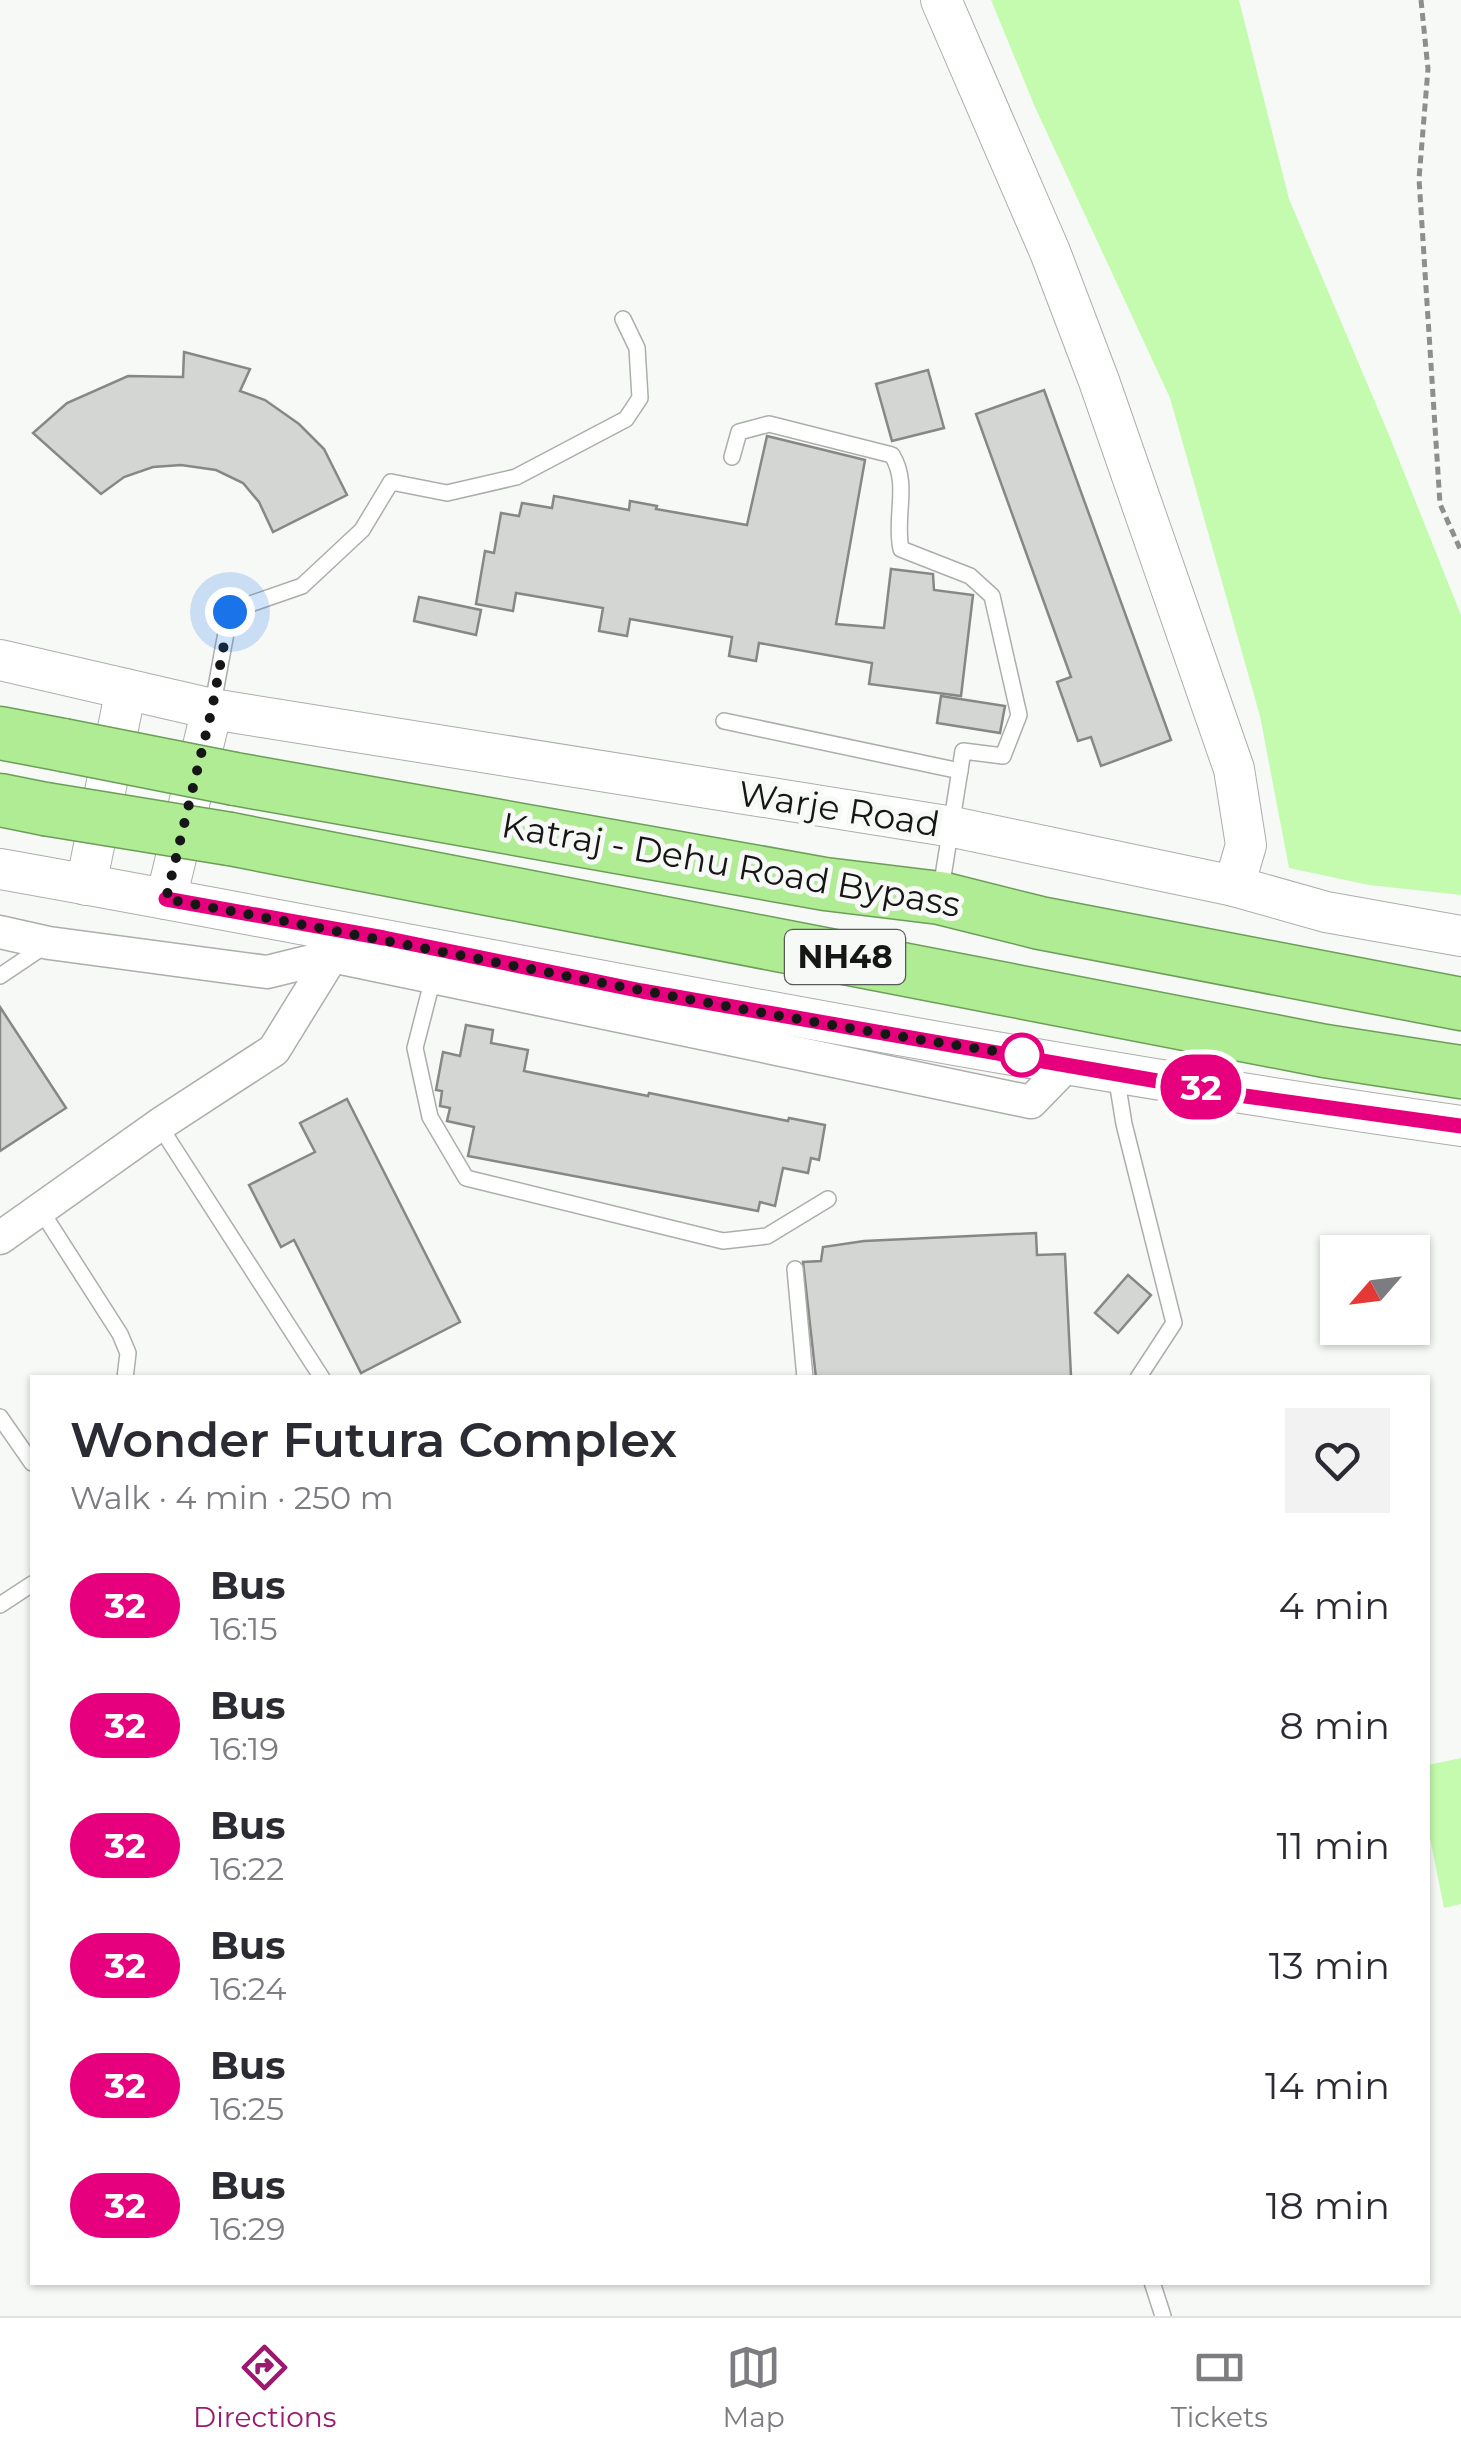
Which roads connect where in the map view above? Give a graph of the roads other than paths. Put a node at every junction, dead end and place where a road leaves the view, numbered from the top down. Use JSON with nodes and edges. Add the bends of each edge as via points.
{"nodes":[{"id":1,"x":942,"y":0,"type":"edge"},
{"id":2,"x":623,"y":319,"type":"dead end"},
{"id":3,"x":732,"y":457,"type":"dead end"},
{"id":4,"x":0,"y":660,"type":"edge"},
{"id":5,"x":126,"y":689,"type":"junction"},
{"id":6,"x":212,"y":709,"type":"junction"},
{"id":7,"x":724,"y":720,"type":"dead end"},
{"id":8,"x":0,"y":733,"type":"edge"},
{"id":9,"x":960,"y":771,"type":"junction"},
{"id":10,"x":22,"y":804,"type":"edge"},
{"id":11,"x":953,"y":826,"type":"junction"},
{"id":12,"x":0,"y":869,"type":"edge"},
{"id":13,"x":86,"y":885,"type":"junction"},
{"id":14,"x":1234,"y":886,"type":"junction"},
{"id":15,"x":940,"y":898,"type":"junction"},
{"id":16,"x":166,"y":899,"type":"junction"},
{"id":17,"x":0,"y":932,"type":"edge"},
{"id":18,"x":1461,"y":936,"type":"edge"},
{"id":19,"x":49,"y":943,"type":"junction"},
{"id":20,"x":343,"y":945,"type":"junction"},
{"id":21,"x":0,"y":976,"type":"edge"},
{"id":22,"x":432,"y":978,"type":"junction"},
{"id":23,"x":1461,"y":1004,"type":"edge"},
{"id":24,"x":1069,"y":1063,"type":"junction"},
{"id":25,"x":1115,"y":1071,"type":"junction"},
{"id":26,"x":1461,"y":1072,"type":"edge"},
{"id":27,"x":159,"y":1126,"type":"junction"},
{"id":28,"x":1461,"y":1126,"type":"edge"},
{"id":29,"x":828,"y":1199,"type":"dead end"},
{"id":30,"x":40,"y":1209,"type":"junction"},
{"id":31,"x":0,"y":1238,"type":"edge"},
{"id":32,"x":795,"y":1269,"type":"dead end"},
{"id":33,"x":125,"y":1375,"type":"edge"},
{"id":34,"x":320,"y":1375,"type":"edge"},
{"id":35,"x":805,"y":1375,"type":"edge"},
{"id":36,"x":1140,"y":1375,"type":"edge"},
{"id":37,"x":0,"y":1418,"type":"edge"},
{"id":38,"x":30,"y":1458,"type":"edge"},
{"id":39,"x":30,"y":1585,"type":"edge"},
{"id":40,"x":0,"y":1605,"type":"edge"},
{"id":41,"x":1153,"y":2285,"type":"edge"},
{"id":42,"x":1162,"y":2316,"type":"edge"}],
"edges":[{"from":1,"to":14,"type":"street","via":[[1099,381],[1234,769],[1246,845]]},
{"from":2,"to":6,"type":"lane","via":[[637,348],[640,398],[626,419],[516,477],[447,493],[391,482],[362,530],[302,586],[230,612]]},
{"from":3,"to":9,"type":"lane","via":[[739,432],[770,424],[892,454],[902,472],[902,549],[970,576],[992,596],[1019,714],[1003,756],[964,752]]},
{"from":4,"to":5,"type":"street","name":"Warje Road"},
{"from":5,"to":6,"type":"street","name":"Warje Road"},
{"from":5,"to":13,"type":"street"},
{"from":6,"to":11,"type":"street","name":"Warje Road"},
{"from":6,"to":16,"type":"street"},
{"from":7,"to":9,"type":"lane"},
{"from":8,"to":15,"type":"highway","name":"Katraj - Dehu Road Bypass","number":"NH48","bridge":true,"via":[[825,884]]},
{"from":9,"to":11,"type":"lane"},
{"from":10,"to":26,"type":"highway","name":"Katraj - Dehu Road Bypass","number":"NH48","bridge":true},
{"from":11,"to":14,"type":"street","name":"Warje Road"},
{"from":11,"to":15,"type":"lane"},
{"from":12,"to":13,"type":"street"},
{"from":13,"to":16,"type":"street"},
{"from":14,"to":18,"type":"street","name":"Warje Road","via":[[1326,912]]},
{"from":15,"to":23,"type":"highway","name":"Katraj - Dehu Road Bypass","number":"NH48"},
{"from":16,"to":20,"type":"street"},
{"from":17,"to":19,"type":"street"},
{"from":19,"to":20,"type":"street","via":[[267,972]]},
{"from":19,"to":21,"type":"lane"},
{"from":20,"to":22,"type":"street"},
{"from":20,"to":24,"type":"street"},
{"from":20,"to":27,"type":"street","via":[[274,1050]]},
{"from":22,"to":24,"type":"street","via":[[1031,1102]]},
{"from":22,"to":29,"type":"lane","via":[[416,1048],[430,1117],[466,1178],[724,1241],[768,1236]]},
{"from":24,"to":25,"type":"street"},
{"from":25,"to":28,"type":"street"},
{"from":25,"to":36,"type":"lane","via":[[1174,1323]]},
{"from":27,"to":30,"type":"street"},
{"from":27,"to":34,"type":"lane"},
{"from":30,"to":31,"type":"street"},
{"from":30,"to":33,"type":"lane","via":[[120,1334],[128,1354]]},
{"from":32,"to":35,"type":"lane"},
{"from":37,"to":38,"type":"lane"},
{"from":39,"to":40,"type":"lane"},
{"from":41,"to":42,"type":"lane"}]}
